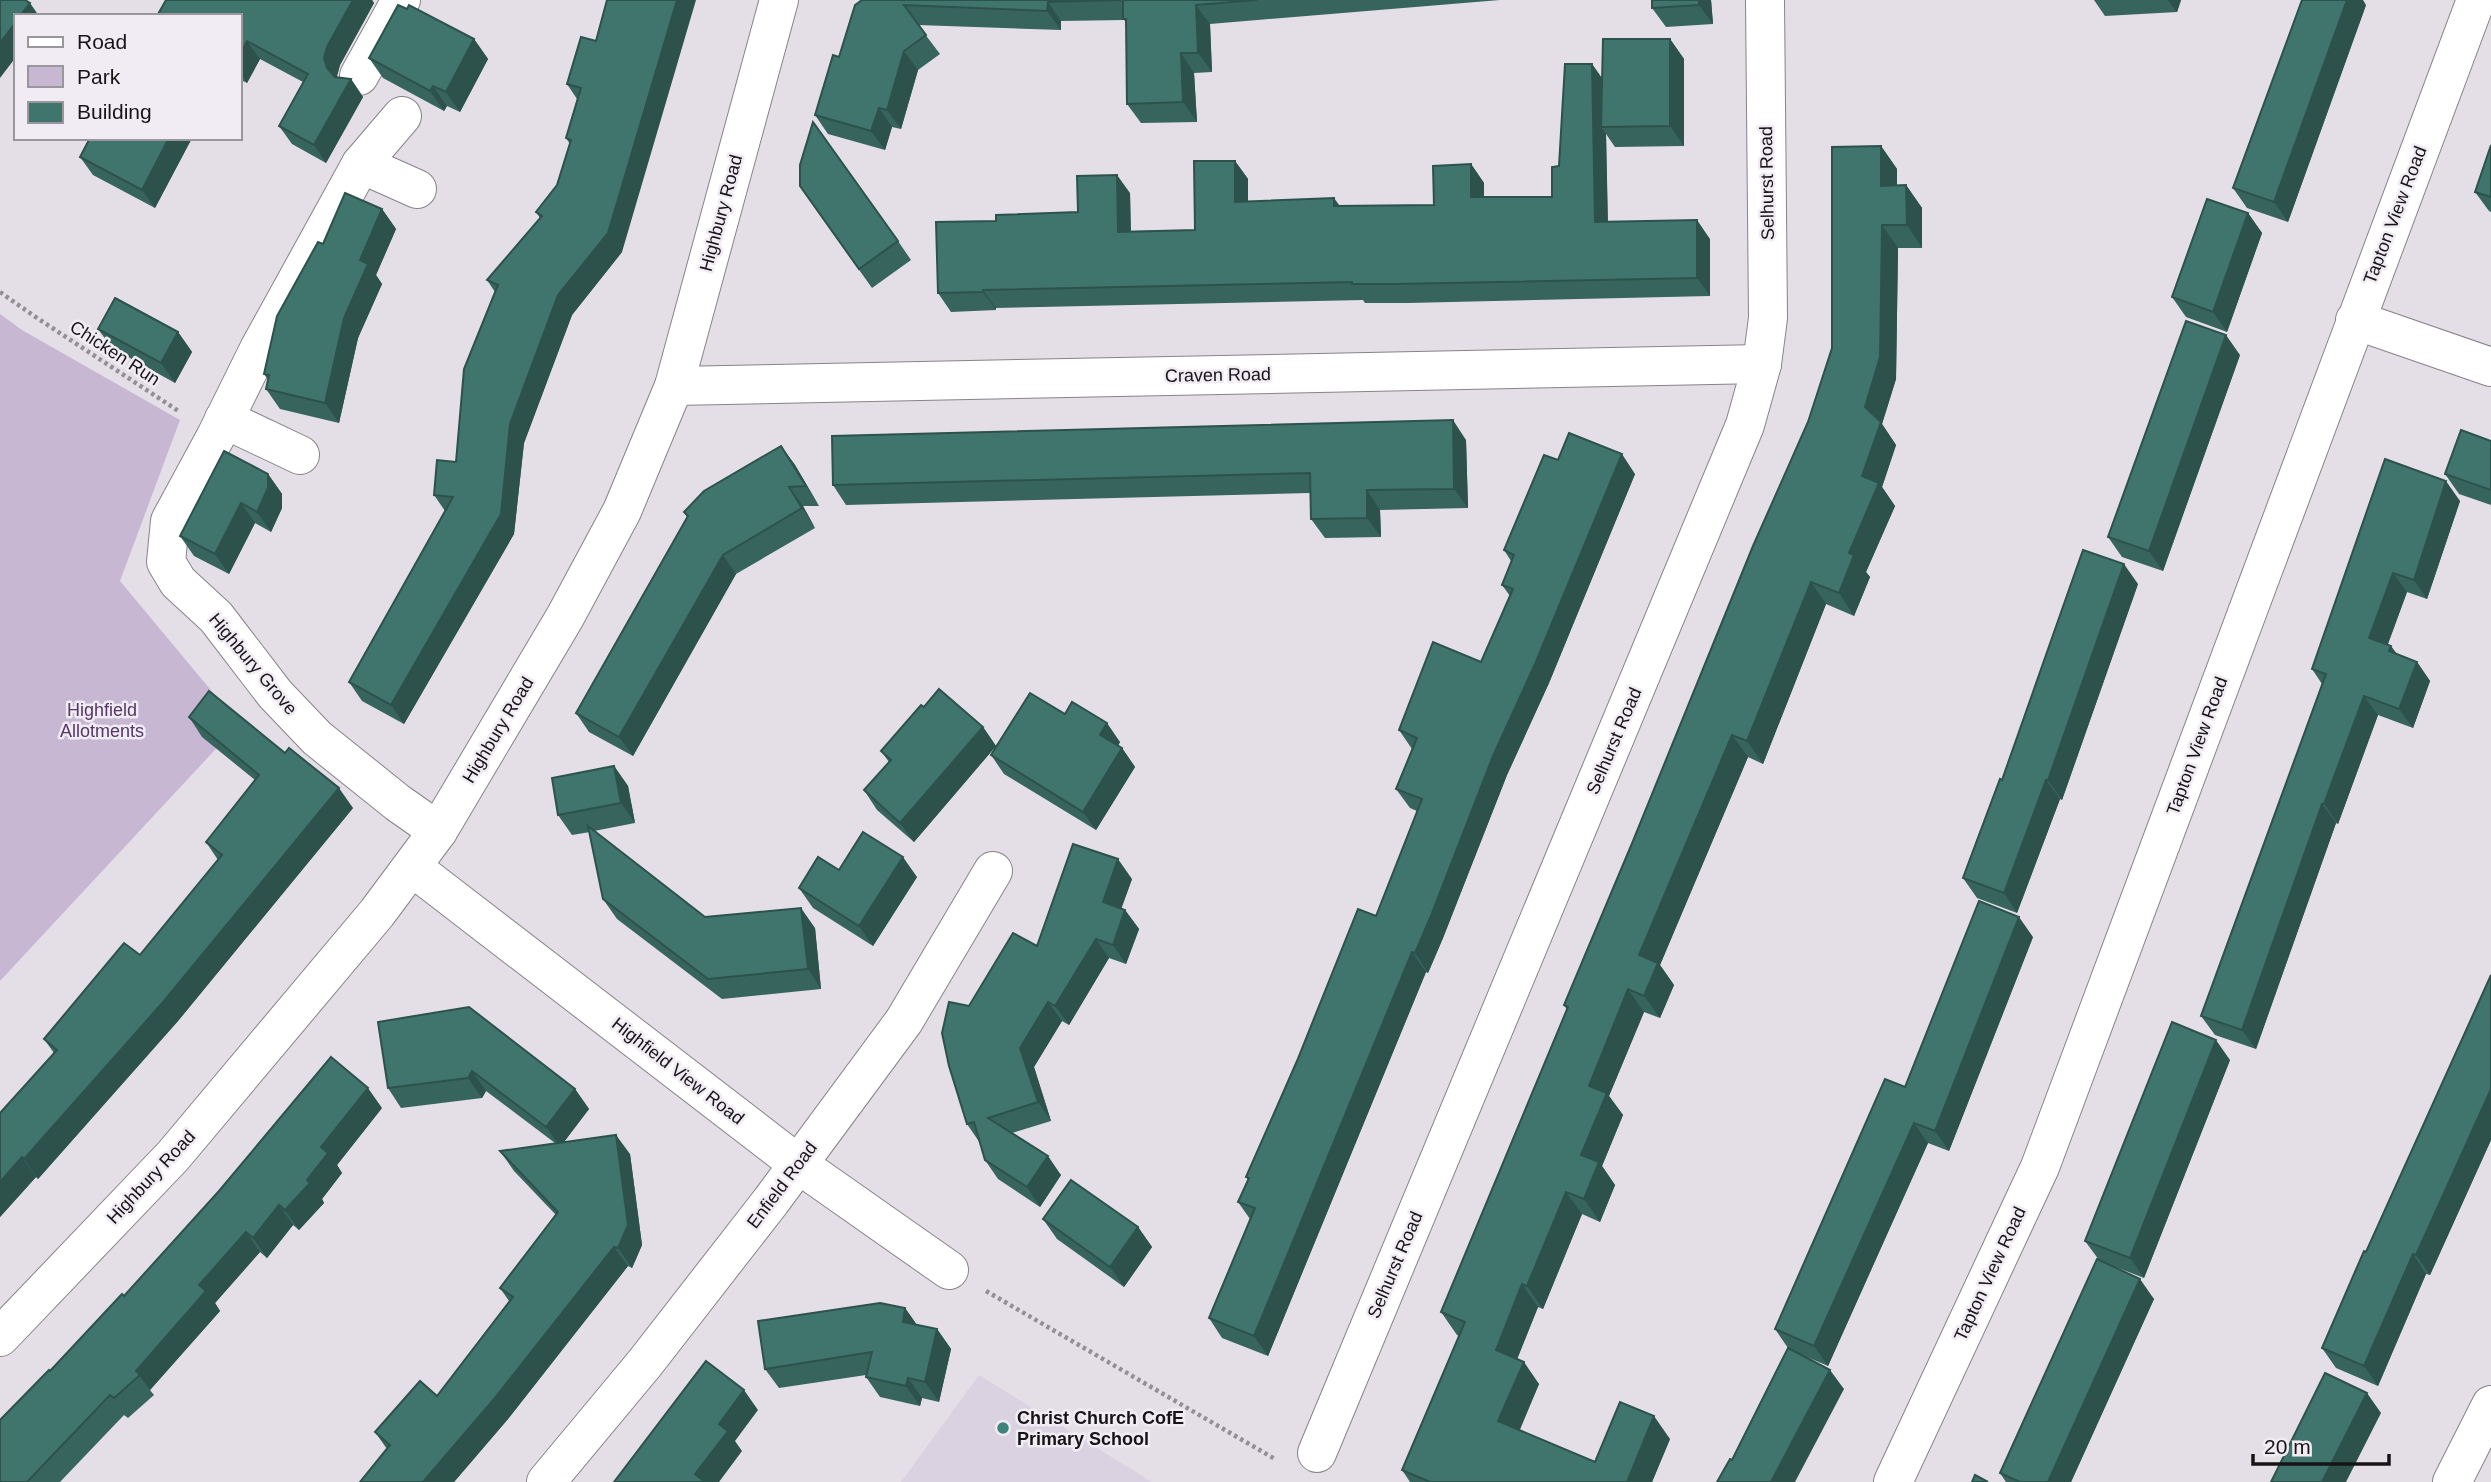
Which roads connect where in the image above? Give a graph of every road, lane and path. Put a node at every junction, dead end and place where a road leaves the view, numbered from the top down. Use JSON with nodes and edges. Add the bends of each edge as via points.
{"nodes":[{"id":1,"x":401,"y":0,"type":"edge"},
{"id":2,"x":779,"y":0,"type":"edge"},
{"id":3,"x":1765,"y":0,"type":"edge"},
{"id":4,"x":2476,"y":0,"type":"edge"},
{"id":5,"x":359,"y":76,"type":"dead end"},
{"id":6,"x":402,"y":116,"type":"dead end"},
{"id":7,"x":361,"y":164,"type":"junction"},
{"id":8,"x":416,"y":189,"type":"dead end"},
{"id":9,"x":0,"y":292,"type":"edge"},
{"id":10,"x":2356,"y":320,"type":"junction"},
{"id":11,"x":1762,"y":364,"type":"junction"},
{"id":12,"x":2491,"y":367,"type":"edge"},
{"id":13,"x":674,"y":386,"type":"junction"},
{"id":14,"x":220,"y":427,"type":"junction"},
{"id":15,"x":300,"y":455,"type":"dead end"},
{"id":16,"x":438,"y":831,"type":"junction"},
{"id":17,"x":412,"y":867,"type":"junction"},
{"id":18,"x":993,"y":872,"type":"dead end"},
{"id":19,"x":798,"y":1164,"type":"junction"},
{"id":20,"x":949,"y":1270,"type":"joint"},
{"id":21,"x":0,"y":1337,"type":"edge"},
{"id":22,"x":2491,"y":1405,"type":"edge"},
{"id":23,"x":1317,"y":1453,"type":"joint"},
{"id":24,"x":546,"y":1482,"type":"edge"},
{"id":25,"x":1893,"y":1482,"type":"edge"},
{"id":26,"x":2452,"y":1482,"type":"edge"}],
"edges":[{"from":1,"to":5,"type":"street"},
{"from":2,"to":13,"type":"street","name":"Highbury Road"},
{"from":3,"to":11,"type":"street","name":"Selhurst Road","via":[[1769,318]]},
{"from":4,"to":10,"type":"street","name":"Tapton View Road"},
{"from":6,"to":7,"type":"street","name":"Highbury Grove"},
{"from":7,"to":8,"type":"street"},
{"from":7,"to":14,"type":"street","name":"Highbury Grove"},
{"from":9,"to":14,"type":"path","name":"Chicken Run"},
{"from":10,"to":12,"type":"street"},
{"from":10,"to":25,"type":"street","name":"Tapton View Road","via":[[2040,1167]]},
{"from":11,"to":13,"type":"street","name":"Craven Road"},
{"from":11,"to":23,"type":"street","name":"Selhurst Road","via":[[1745,425]]},
{"from":13,"to":16,"type":"street","name":"Highbury Road","via":[[622,511]]},
{"from":14,"to":15,"type":"street"},
{"from":14,"to":16,"type":"street","name":"Highbury Grove","via":[[170,521],[166,562],[178,582],[216,617],[275,694],[317,738]]},
{"from":16,"to":17,"type":"street","name":"Highbury Road"},
{"from":17,"to":19,"type":"street","name":"Highfield View Road"},
{"from":17,"to":21,"type":"street","name":"Highbury Road","via":[[173,1156]]},
{"from":18,"to":19,"type":"street","name":"Enfield Road","via":[[904,1021]]},
{"from":19,"to":20,"type":"street","name":"Highfield View Road"},
{"from":19,"to":24,"type":"street","name":"Enfield Road","via":[[645,1363]]},
{"from":20,"to":23,"type":"path","via":[[1297,1471]]},
{"from":22,"to":26,"type":"street"}]}
